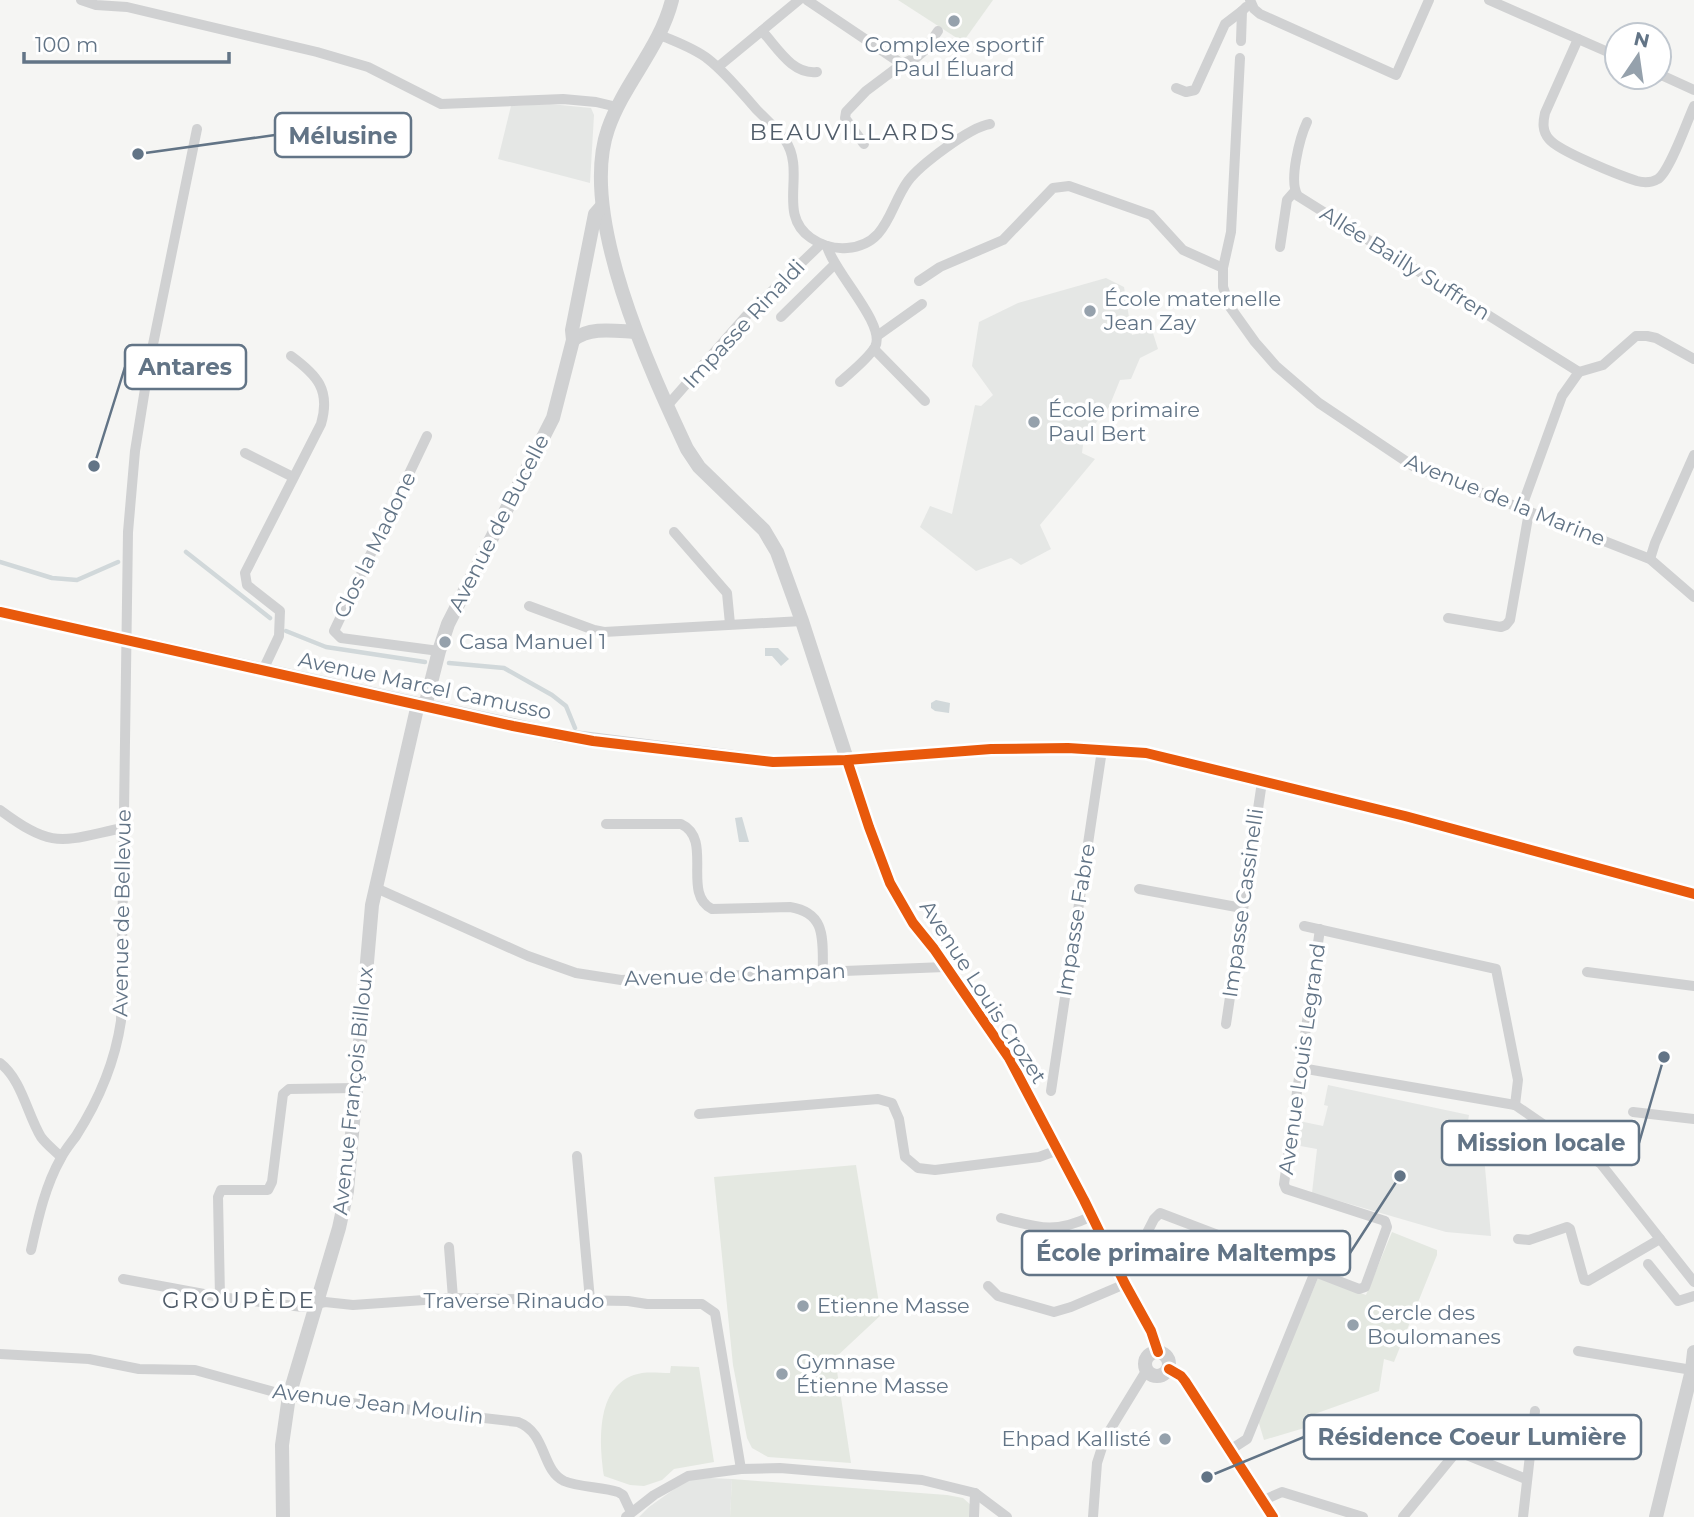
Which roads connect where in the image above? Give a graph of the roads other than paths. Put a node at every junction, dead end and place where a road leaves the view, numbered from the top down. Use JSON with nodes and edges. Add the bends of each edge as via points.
{"nodes":[{"id":1,"x":84,"y":0,"type":"edge"},
{"id":2,"x":671,"y":0,"type":"edge"},
{"id":3,"x":799,"y":0,"type":"edge"},
{"id":4,"x":807,"y":0,"type":"edge"},
{"id":5,"x":1429,"y":0,"type":"edge"},
{"id":6,"x":1489,"y":0,"type":"edge"},
{"id":7,"x":1247,"y":5,"type":"edge"},
{"id":8,"x":762,"y":31,"type":"junction"},
{"id":9,"x":938,"y":31,"type":"dead end"},
{"id":10,"x":660,"y":35,"type":"junction"},
{"id":11,"x":1578,"y":39,"type":"junction"},
{"id":12,"x":1241,"y":41,"type":"dead end"},
{"id":13,"x":1603,"y":50,"type":"edge"},
{"id":14,"x":1240,"y":58,"type":"dead end"},
{"id":15,"x":902,"y":64,"type":"junction"},
{"id":16,"x":718,"y":67,"type":"junction"},
{"id":17,"x":817,"y":72,"type":"dead end"},
{"id":18,"x":1673,"y":80,"type":"edge"},
{"id":19,"x":1176,"y":88,"type":"dead end"},
{"id":20,"x":1694,"y":90,"type":"edge"},
{"id":21,"x":1694,"y":106,"type":"edge"},
{"id":22,"x":617,"y":107,"type":"junction"},
{"id":23,"x":1307,"y":122,"type":"dead end"},
{"id":24,"x":990,"y":124,"type":"dead end"},
{"id":25,"x":197,"y":129,"type":"dead end"},
{"id":26,"x":864,"y":144,"type":"dead end"},
{"id":27,"x":1294,"y":192,"type":"junction"},
{"id":28,"x":602,"y":206,"type":"junction"},
{"id":29,"x":824,"y":245,"type":"junction"},
{"id":30,"x":1280,"y":247,"type":"dead end"},
{"id":31,"x":835,"y":264,"type":"junction"},
{"id":32,"x":1223,"y":268,"type":"junction"},
{"id":33,"x":919,"y":281,"type":"dead end"},
{"id":34,"x":922,"y":304,"type":"dead end"},
{"id":35,"x":780,"y":317,"type":"dead end"},
{"id":36,"x":636,"y":332,"type":"junction"},
{"id":37,"x":877,"y":337,"type":"junction"},
{"id":38,"x":573,"y":340,"type":"junction"},
{"id":39,"x":874,"y":349,"type":"junction"},
{"id":40,"x":291,"y":355,"type":"dead end"},
{"id":41,"x":1694,"y":359,"type":"edge"},
{"id":42,"x":1579,"y":372,"type":"junction"},
{"id":43,"x":840,"y":382,"type":"dead end"},
{"id":44,"x":925,"y":401,"type":"dead end"},
{"id":45,"x":667,"y":406,"type":"junction"},
{"id":46,"x":427,"y":436,"type":"dead end"},
{"id":47,"x":245,"y":453,"type":"dead end"},
{"id":48,"x":1694,"y":455,"type":"edge"},
{"id":49,"x":293,"y":477,"type":"junction"},
{"id":50,"x":1525,"y":510,"type":"junction"},
{"id":51,"x":674,"y":532,"type":"dead end"},
{"id":52,"x":1650,"y":559,"type":"junction"},
{"id":53,"x":1694,"y":597,"type":"edge"},
{"id":54,"x":528,"y":606,"type":"dead end"},
{"id":55,"x":0,"y":612,"type":"edge"},
{"id":56,"x":1448,"y":618,"type":"dead end"},
{"id":57,"x":802,"y":621,"type":"junction"},
{"id":58,"x":730,"y":624,"type":"junction"},
{"id":59,"x":126,"y":639,"type":"junction"},
{"id":60,"x":439,"y":651,"type":"junction"},
{"id":61,"x":263,"y":670,"type":"junction"},
{"id":62,"x":421,"y":705,"type":"junction"},
{"id":63,"x":1102,"y":750,"type":"junction"},
{"id":64,"x":847,"y":760,"type":"junction"},
{"id":65,"x":1262,"y":782,"type":"junction"},
{"id":66,"x":0,"y":810,"type":"edge"},
{"id":67,"x":606,"y":824,"type":"dead end"},
{"id":68,"x":122,"y":828,"type":"junction"},
{"id":69,"x":376,"y":888,"type":"junction"},
{"id":70,"x":1139,"y":889,"type":"dead end"},
{"id":71,"x":1694,"y":894,"type":"edge"},
{"id":72,"x":1242,"y":908,"type":"junction"},
{"id":73,"x":1304,"y":926,"type":"dead end"},
{"id":74,"x":1320,"y":929,"type":"junction"},
{"id":75,"x":945,"y":967,"type":"junction"},
{"id":76,"x":823,"y":972,"type":"junction"},
{"id":77,"x":1587,"y":972,"type":"dead end"},
{"id":78,"x":1694,"y":986,"type":"edge"},
{"id":79,"x":1226,"y":1024,"type":"dead end"},
{"id":80,"x":0,"y":1063,"type":"edge"},
{"id":81,"x":1301,"y":1068,"type":"junction"},
{"id":82,"x":356,"y":1088,"type":"junction"},
{"id":83,"x":1051,"y":1091,"type":"dead end"},
{"id":84,"x":1515,"y":1105,"type":"junction"},
{"id":85,"x":1633,"y":1112,"type":"dead end"},
{"id":86,"x":699,"y":1114,"type":"dead end"},
{"id":87,"x":1694,"y":1119,"type":"edge"},
{"id":88,"x":1058,"y":1150,"type":"junction"},
{"id":89,"x":577,"y":1156,"type":"dead end"},
{"id":90,"x":61,"y":1157,"type":"junction"},
{"id":91,"x":1092,"y":1216,"type":"junction"},
{"id":92,"x":1002,"y":1218,"type":"dead end"},
{"id":93,"x":1518,"y":1239,"type":"dead end"},
{"id":94,"x":1660,"y":1239,"type":"junction"},
{"id":95,"x":449,"y":1247,"type":"dead end"},
{"id":96,"x":31,"y":1250,"type":"dead end"},
{"id":97,"x":1648,"y":1264,"type":"dead end"},
{"id":98,"x":1315,"y":1272,"type":"junction"},
{"id":99,"x":122,"y":1279,"type":"dead end"},
{"id":100,"x":1123,"y":1280,"type":"junction"},
{"id":101,"x":1694,"y":1282,"type":"edge"},
{"id":102,"x":988,"y":1286,"type":"dead end"},
{"id":103,"x":1694,"y":1296,"type":"edge"},
{"id":104,"x":220,"y":1297,"type":"junction"},
{"id":105,"x":453,"y":1298,"type":"junction"},
{"id":106,"x":590,"y":1300,"type":"junction"},
{"id":107,"x":316,"y":1304,"type":"junction"},
{"id":108,"x":1578,"y":1351,"type":"dead end"},
{"id":109,"x":1158,"y":1352,"type":"junction"},
{"id":110,"x":1694,"y":1352,"type":"edge"},
{"id":111,"x":0,"y":1354,"type":"edge"},
{"id":112,"x":1169,"y":1369,"type":"junction"},
{"id":113,"x":1692,"y":1370,"type":"junction"},
{"id":114,"x":1146,"y":1371,"type":"junction"},
{"id":115,"x":289,"y":1396,"type":"junction"},
{"id":116,"x":1535,"y":1411,"type":"dead end"},
{"id":117,"x":1230,"y":1450,"type":"junction"},
{"id":118,"x":741,"y":1469,"type":"junction"},
{"id":119,"x":1526,"y":1479,"type":"junction"},
{"id":120,"x":975,"y":1493,"type":"junction"},
{"id":121,"x":1264,"y":1500,"type":"junction"},
{"id":122,"x":629,"y":1514,"type":"edge"},
{"id":123,"x":283,"y":1517,"type":"edge"},
{"id":124,"x":974,"y":1517,"type":"edge"},
{"id":125,"x":1007,"y":1517,"type":"edge"},
{"id":126,"x":1093,"y":1517,"type":"edge"},
{"id":127,"x":1273,"y":1517,"type":"edge"},
{"id":128,"x":1363,"y":1517,"type":"edge"},
{"id":129,"x":1403,"y":1517,"type":"edge"},
{"id":130,"x":1523,"y":1517,"type":"edge"},
{"id":131,"x":1656,"y":1517,"type":"edge"}],
"edges":[{"from":1,"to":22,"type":"street","via":[[317,52],[368,67],[441,104],[563,99]]},
{"from":2,"to":10,"type":"street","name":"Avenue Louis Crozet"},
{"from":3,"to":8,"type":"street"},
{"from":4,"to":15,"type":"street"},
{"from":5,"to":7,"type":"street","via":[[1396,75]]},
{"from":6,"to":11,"type":"street"},
{"from":7,"to":12,"type":"street"},
{"from":7,"to":19,"type":"street","via":[[1219,34],[1195,90]]},
{"from":8,"to":16,"type":"street"},
{"from":8,"to":17,"type":"street","via":[[794,66]]},
{"from":9,"to":15,"type":"street","via":[[925,51]]},
{"from":10,"to":16,"type":"street"},
{"from":10,"to":22,"type":"street","name":"Avenue Louis Crozet"},
{"from":11,"to":13,"type":"street"},
{"from":11,"to":21,"type":"street","via":[[1545,113],[1544,130],[1561,149],[1637,181],[1654,181],[1668,167]]},
{"from":14,"to":32,"type":"street","name":"Avenue de la Marine","via":[[1231,232]]},
{"from":15,"to":26,"type":"street","via":[[866,91],[845,116]]},
{"from":16,"to":29,"type":"street","via":[[785,140],[794,165],[795,222]]},
{"from":18,"to":20,"type":"street"},
{"from":22,"to":28,"type":"street","name":"Avenue Louis Crozet","via":[[607,130],[601,166]]},
{"from":23,"to":27,"type":"street","via":[[1298,148]]},
{"from":24,"to":29,"type":"street","via":[[974,128],[919,169],[902,189],[884,228],[873,237],[849,248]]},
{"from":25,"to":59,"type":"street","name":"Avenue de Bellevue","via":[[135,451]]},
{"from":27,"to":30,"type":"street","via":[[1287,200]]},
{"from":27,"to":42,"type":"street","name":"Allée Bailly Suffren"},
{"from":28,"to":36,"type":"street","name":"Avenue Louis Crozet"},
{"from":28,"to":38,"type":"street","name":"Avenue de Bucelle","via":[[594,214]]},
{"from":29,"to":31,"type":"street"},
{"from":29,"to":45,"type":"street","name":"Impasse Rinaldi","via":[[746,316]]},
{"from":31,"to":35,"type":"street"},
{"from":31,"to":37,"type":"street"},
{"from":32,"to":33,"type":"street","via":[[1183,250],[1151,215],[1062,185],[1003,240]]},
{"from":32,"to":50,"type":"street","name":"Avenue de la Marine","via":[[1226,297],[1236,316],[1276,366],[1319,404],[1413,466]]},
{"from":34,"to":37,"type":"street"},
{"from":36,"to":38,"type":"street","via":[[597,331]]},
{"from":36,"to":45,"type":"street","name":"Avenue Louis Crozet"},
{"from":37,"to":39,"type":"street"},
{"from":38,"to":60,"type":"street","name":"Avenue de Bucelle","via":[[553,418],[448,624]]},
{"from":39,"to":43,"type":"street"},
{"from":39,"to":44,"type":"street"},
{"from":40,"to":49,"type":"street","via":[[310,369],[323,388],[325,411]]},
{"from":41,"to":42,"type":"street","via":[[1656,338],[1636,337],[1603,365]]},
{"from":42,"to":50,"type":"street","via":[[1562,396]]},
{"from":45,"to":57,"type":"street","name":"Avenue Louis Crozet","via":[[699,467],[764,530],[777,552]]},
{"from":46,"to":60,"type":"street","name":"Clos la Madone","via":[[334,631],[341,638]]},
{"from":47,"to":49,"type":"street"},
{"from":48,"to":52,"type":"street"},
{"from":49,"to":61,"type":"street","via":[[245,573],[247,585],[279,611],[279,636]]},
{"from":50,"to":52,"type":"street","name":"Avenue de la Marine"},
{"from":50,"to":56,"type":"street","via":[[1510,620],[1501,627]]},
{"from":51,"to":58,"type":"street","via":[[727,593]]},
{"from":52,"to":53,"type":"street","name":"Avenue de la Marine"},
{"from":54,"to":58,"type":"street","via":[[604,632]]},
{"from":55,"to":59,"type":"street","name":"Avenue Marcel Camusso"},
{"from":57,"to":58,"type":"street"},
{"from":57,"to":64,"type":"street","name":"Avenue Louis Crozet"},
{"from":59,"to":61,"type":"street","name":"Avenue Marcel Camusso"},
{"from":59,"to":68,"type":"street","name":"Avenue de Bellevue"},
{"from":60,"to":62,"type":"street","name":"Avenue de Bucelle"},
{"from":61,"to":62,"type":"street","name":"Avenue Marcel Camusso"},
{"from":62,"to":64,"type":"street","name":"Avenue Marcel Camusso","via":[[593,741],[774,762]]},
{"from":62,"to":69,"type":"street","name":"Avenue François Billoux"},
{"from":63,"to":64,"type":"street","via":[[991,749]]},
{"from":63,"to":65,"type":"street","via":[[1146,753]]},
{"from":63,"to":83,"type":"street","name":"Impasse Fabre"},
{"from":64,"to":75,"type":"street","name":"Avenue Louis Crozet","via":[[890,883]]},
{"from":65,"to":71,"type":"street"},
{"from":65,"to":72,"type":"street","name":"Impasse Cassinelli"},
{"from":66,"to":68,"type":"street","via":[[21,826],[55,840]]},
{"from":67,"to":76,"type":"street","via":[[688,827],[695,839],[705,906],[801,908],[822,931]]},
{"from":68,"to":90,"type":"street","name":"Avenue de Bellevue","via":[[118,1042],[94,1104]]},
{"from":69,"to":76,"type":"street","name":"Avenue de Champan","via":[[576,973],[621,980]]},
{"from":69,"to":82,"type":"street","name":"Avenue François Billoux"},
{"from":70,"to":72,"type":"street"},
{"from":72,"to":79,"type":"street","name":"Impasse Cassinelli"},
{"from":73,"to":74,"type":"street","name":"Avenue Louis Legrand"},
{"from":74,"to":81,"type":"street","name":"Avenue Louis Legrand"},
{"from":74,"to":84,"type":"street","name":"Avenue Louis Legrand","via":[[1496,969],[1518,1080]]},
{"from":75,"to":76,"type":"street","name":"Avenue de Champan"},
{"from":75,"to":88,"type":"street","name":"Avenue Louis Crozet","via":[[1009,1058]]},
{"from":77,"to":78,"type":"street"},
{"from":80,"to":90,"type":"street","via":[[12,1074],[40,1135]]},
{"from":81,"to":84,"type":"street"},
{"from":81,"to":98,"type":"street","name":"Avenue Louis Legrand","via":[[1286,1189],[1386,1223],[1365,1287],[1359,1289]]},
{"from":82,"to":104,"type":"street","via":[[289,1089],[283,1094],[268,1190],[221,1190],[218,1197]]},
{"from":82,"to":107,"type":"street","name":"Avenue François Billoux","via":[[347,1191]]},
{"from":84,"to":94,"type":"street","via":[[1601,1164]]},
{"from":85,"to":87,"type":"street"},
{"from":86,"to":88,"type":"street","via":[[878,1099],[892,1103],[905,1157],[918,1168],[935,1170],[1039,1157]]},
{"from":88,"to":91,"type":"street","name":"Avenue Louis Crozet"},
{"from":89,"to":106,"type":"street"},
{"from":90,"to":96,"type":"street","name":"Avenue de Bellevue","via":[[44,1196]]},
{"from":91,"to":92,"type":"street","via":[[1074,1225],[1051,1228]]},
{"from":91,"to":100,"type":"street","name":"Avenue Louis Crozet"},
{"from":93,"to":94,"type":"street","via":[[1529,1240],[1567,1227],[1588,1281]]},
{"from":94,"to":101,"type":"street"},
{"from":95,"to":105,"type":"street"},
{"from":97,"to":103,"type":"street","via":[[1678,1301]]},
{"from":98,"to":100,"type":"street","via":[[1160,1213]]},
{"from":98,"to":117,"type":"street","via":[[1247,1439]]},
{"from":99,"to":104,"type":"street","name":"Traverse Rinaudo"},
{"from":100,"to":102,"type":"street","via":[[1054,1312],[998,1296]]},
{"from":100,"to":109,"type":"street","name":"Avenue Louis Crozet"},
{"from":104,"to":107,"type":"street","name":"Traverse Rinaudo","via":[[303,1307]]},
{"from":105,"to":106,"type":"street","name":"Traverse Rinaudo"},
{"from":105,"to":107,"type":"street","name":"Traverse Rinaudo"},
{"from":106,"to":118,"type":"street","name":"Traverse Rinaudo","via":[[702,1304],[715,1313]]},
{"from":107,"to":115,"type":"street","name":"Avenue François Billoux"},
{"from":108,"to":113,"type":"street"},
{"from":109,"to":112,"type":"street","via":[[1167,1358]]},
{"from":109,"to":114,"type":"street","via":[[1148,1356]]},
{"from":110,"to":113,"type":"street"},
{"from":111,"to":115,"type":"street","name":"Avenue Jean Moulin","via":[[89,1359],[139,1369],[195,1370]]},
{"from":112,"to":114,"type":"street","via":[[1155,1377]]},
{"from":112,"to":117,"type":"street","via":[[1181,1376]]},
{"from":113,"to":131,"type":"street"},
{"from":114,"to":126,"type":"street","via":[[1105,1438],[1097,1464]]},
{"from":115,"to":122,"type":"street","name":"Avenue Jean Moulin","via":[[518,1422],[536,1434],[552,1468],[564,1480],[623,1494]]},
{"from":115,"to":123,"type":"street","name":"Avenue François Billoux","via":[[282,1444]]},
{"from":116,"to":119,"type":"street"},
{"from":117,"to":121,"type":"street"},
{"from":118,"to":120,"type":"street","via":[[895,1477]]},
{"from":118,"to":122,"type":"street","via":[[688,1476]]},
{"from":119,"to":129,"type":"street","via":[[1457,1451]]},
{"from":119,"to":130,"type":"street"},
{"from":120,"to":124,"type":"street"},
{"from":120,"to":125,"type":"street"},
{"from":121,"to":127,"type":"street"},
{"from":121,"to":128,"type":"street","via":[[1282,1492]]}]}
